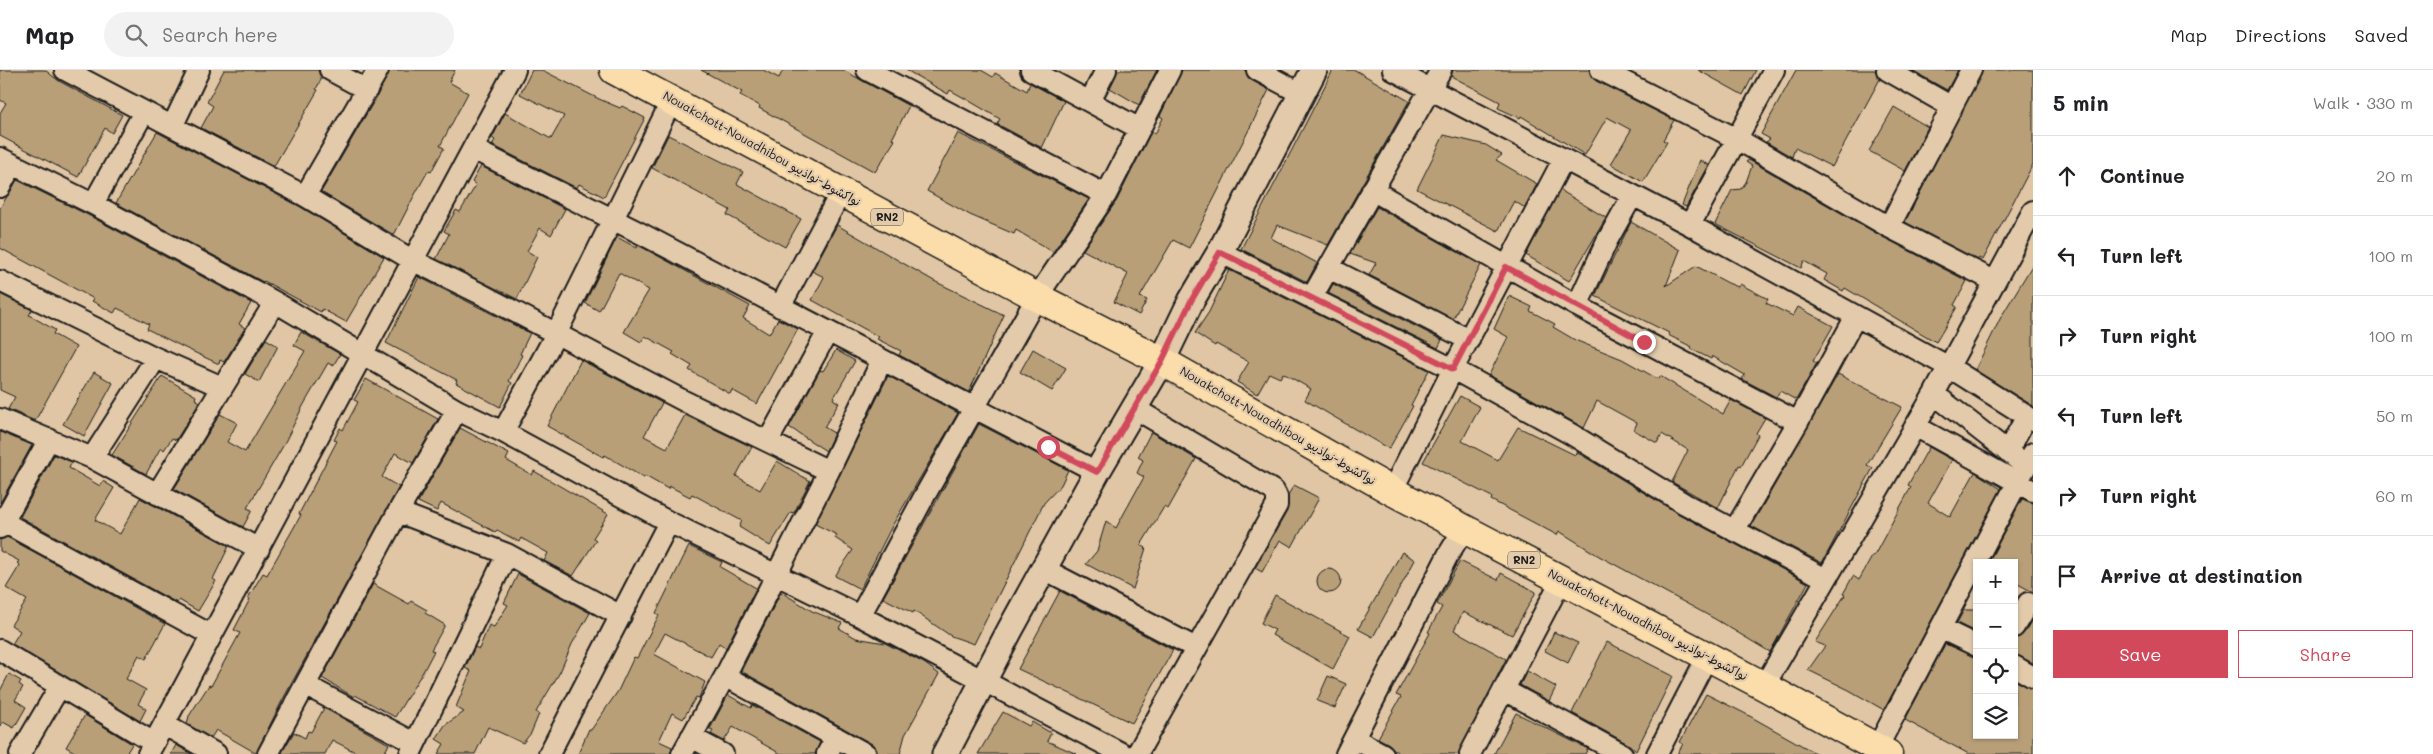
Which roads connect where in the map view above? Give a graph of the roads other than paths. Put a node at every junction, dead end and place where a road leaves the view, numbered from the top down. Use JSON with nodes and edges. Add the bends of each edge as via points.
{"nodes":[{"id":1,"x":65,"y":70,"type":"edge"},
{"id":2,"x":199,"y":70,"type":"edge"},
{"id":3,"x":330,"y":70,"type":"edge"},
{"id":4,"x":378,"y":70,"type":"edge"},
{"id":5,"x":515,"y":70,"type":"edge"},
{"id":6,"x":614,"y":70,"type":"edge"},
{"id":7,"x":867,"y":70,"type":"edge"},
{"id":8,"x":1030,"y":70,"type":"edge"},
{"id":9,"x":1106,"y":70,"type":"edge"},
{"id":10,"x":1170,"y":70,"type":"edge"},
{"id":11,"x":1257,"y":70,"type":"edge"},
{"id":12,"x":1314,"y":70,"type":"edge"},
{"id":13,"x":1393,"y":70,"type":"edge"},
{"id":14,"x":1441,"y":70,"type":"edge"},
{"id":15,"x":1601,"y":70,"type":"edge"},
{"id":16,"x":1774,"y":70,"type":"edge"},
{"id":17,"x":1887,"y":70,"type":"edge"},
{"id":18,"x":1971,"y":70,"type":"edge"},
{"id":19,"x":367,"y":90,"type":"junction"},
{"id":20,"x":1430,"y":90,"type":"junction"},
{"id":21,"x":1302,"y":94,"type":"junction"},
{"id":22,"x":672,"y":100,"type":"junction"},
{"id":23,"x":1090,"y":101,"type":"junction"},
{"id":24,"x":1952,"y":107,"type":"junction"},
{"id":25,"x":144,"y":112,"type":"junction"},
{"id":26,"x":173,"y":125,"type":"junction"},
{"id":27,"x":1140,"y":129,"type":"junction"},
{"id":28,"x":1737,"y":139,"type":"junction"},
{"id":29,"x":472,"y":149,"type":"junction"},
{"id":30,"x":1563,"y":160,"type":"junction"},
{"id":31,"x":6,"y":161,"type":"edge"},
{"id":32,"x":0,"y":187,"type":"edge"},
{"id":33,"x":1372,"y":190,"type":"junction"},
{"id":34,"x":841,"y":192,"type":"junction"},
{"id":35,"x":1106,"y":195,"type":"junction"},
{"id":36,"x":305,"y":196,"type":"junction"},
{"id":37,"x":1632,"y":196,"type":"junction"},
{"id":38,"x":93,"y":204,"type":"junction"},
{"id":39,"x":2033,"y":211,"type":"edge"},
{"id":40,"x":613,"y":220,"type":"junction"},
{"id":41,"x":1690,"y":225,"type":"junction"},
{"id":42,"x":1889,"y":227,"type":"junction"},
{"id":43,"x":1220,"y":252,"type":"junction"},
{"id":44,"x":412,"y":260,"type":"junction"},
{"id":45,"x":1506,"y":267,"type":"junction"},
{"id":46,"x":1329,"y":268,"type":"junction"},
{"id":47,"x":0,"y":281,"type":"edge"},
{"id":48,"x":1994,"y":281,"type":"junction"},
{"id":49,"x":1037,"y":297,"type":"junction"},
{"id":50,"x":1312,"y":298,"type":"junction"},
{"id":51,"x":275,"y":302,"type":"junction"},
{"id":52,"x":1577,"y":306,"type":"junction"},
{"id":53,"x":780,"y":307,"type":"junction"},
{"id":54,"x":1856,"y":316,"type":"junction"},
{"id":55,"x":827,"y":333,"type":"junction"},
{"id":56,"x":556,"y":334,"type":"junction"},
{"id":57,"x":1468,"y":340,"type":"junction"},
{"id":58,"x":362,"y":354,"type":"junction"},
{"id":59,"x":156,"y":358,"type":"junction"},
{"id":60,"x":882,"y":360,"type":"junction"},
{"id":61,"x":1162,"y":361,"type":"junction"},
{"id":62,"x":1949,"y":367,"type":"junction"},
{"id":63,"x":1453,"y":369,"type":"junction"},
{"id":64,"x":222,"y":387,"type":"junction"},
{"id":65,"x":1934,"y":394,"type":"junction"},
{"id":66,"x":975,"y":407,"type":"junction"},
{"id":67,"x":1134,"y":408,"type":"junction"},
{"id":68,"x":457,"y":410,"type":"junction"},
{"id":69,"x":2030,"y":418,"type":"edge"},
{"id":70,"x":0,"y":419,"type":"edge"},
{"id":71,"x":1798,"y":422,"type":"junction"},
{"id":72,"x":1915,"y":426,"type":"junction"},
{"id":73,"x":503,"y":432,"type":"junction"},
{"id":74,"x":49,"y":439,"type":"junction"},
{"id":75,"x":768,"y":441,"type":"junction"},
{"id":76,"x":2007,"y":452,"type":"junction"},
{"id":77,"x":92,"y":458,"type":"junction"},
{"id":78,"x":829,"y":471,"type":"junction"},
{"id":79,"x":1097,"y":472,"type":"junction"},
{"id":80,"x":2027,"y":473,"type":"edge"},
{"id":81,"x":1392,"y":491,"type":"junction"},
{"id":82,"x":157,"y":494,"type":"junction"},
{"id":83,"x":398,"y":512,"type":"junction"},
{"id":84,"x":669,"y":522,"type":"junction"},
{"id":85,"x":1,"y":523,"type":"edge"},
{"id":86,"x":1464,"y":529,"type":"junction"},
{"id":87,"x":1734,"y":531,"type":"junction"},
{"id":88,"x":259,"y":549,"type":"junction"},
{"id":89,"x":507,"y":554,"type":"junction"},
{"id":90,"x":1982,"y":559,"type":"edge"},
{"id":91,"x":1044,"y":569,"type":"junction"},
{"id":92,"x":775,"y":576,"type":"junction"},
{"id":93,"x":1973,"y":576,"type":"edge"},
{"id":94,"x":1562,"y":579,"type":"junction"},
{"id":95,"x":1826,"y":579,"type":"junction"},
{"id":96,"x":2025,"y":602,"type":"edge"},
{"id":97,"x":621,"y":616,"type":"junction"},
{"id":98,"x":860,"y":616,"type":"junction"},
{"id":99,"x":2018,"y":618,"type":"edge"},
{"id":100,"x":1942,"y":628,"type":"junction"},
{"id":101,"x":211,"y":635,"type":"junction"},
{"id":102,"x":1973,"y":644,"type":"edge"},
{"id":103,"x":1196,"y":648,"type":"junction"},
{"id":104,"x":0,"y":650,"type":"edge"},
{"id":105,"x":1707,"y":657,"type":"junction"},
{"id":106,"x":2018,"y":668,"type":"edge"},
{"id":107,"x":725,"y":676,"type":"junction"},
{"id":108,"x":2033,"y":676,"type":"edge"},
{"id":109,"x":982,"y":682,"type":"junction"},
{"id":110,"x":306,"y":685,"type":"junction"},
{"id":111,"x":60,"y":686,"type":"junction"},
{"id":112,"x":1764,"y":686,"type":"junction"},
{"id":113,"x":1504,"y":690,"type":"junction"},
{"id":114,"x":165,"y":725,"type":"junction"},
{"id":115,"x":687,"y":746,"type":"edge"},
{"id":116,"x":831,"y":746,"type":"edge"},
{"id":117,"x":1086,"y":746,"type":"edge"},
{"id":118,"x":1350,"y":746,"type":"edge"},
{"id":119,"x":151,"y":748,"type":"edge"},
{"id":120,"x":412,"y":749,"type":"edge"},
{"id":121,"x":1883,"y":751,"type":"edge"},
{"id":122,"x":1612,"y":752,"type":"edge"},
{"id":123,"x":20,"y":754,"type":"edge"},
{"id":124,"x":216,"y":754,"type":"edge"},
{"id":125,"x":268,"y":754,"type":"edge"},
{"id":126,"x":549,"y":754,"type":"edge"},
{"id":127,"x":723,"y":754,"type":"edge"},
{"id":128,"x":866,"y":754,"type":"edge"},
{"id":129,"x":945,"y":754,"type":"edge"},
{"id":130,"x":1123,"y":754,"type":"edge"},
{"id":131,"x":1137,"y":754,"type":"edge"},
{"id":132,"x":1383,"y":754,"type":"edge"},
{"id":133,"x":1470,"y":754,"type":"edge"},
{"id":134,"x":1657,"y":754,"type":"edge"}],
"edges":[{"from":1,"to":25,"type":"street"},
{"from":2,"to":26,"type":"street"},
{"from":3,"to":19,"type":"street"},
{"from":4,"to":19,"type":"street"},
{"from":5,"to":29,"type":"street"},
{"from":6,"to":22,"type":"highway","name":"Nouakchott-Nouadhibou نواكشوط-نواذيبو","number":"RN2"},
{"from":7,"to":35,"type":"street"},
{"from":8,"to":23,"type":"street"},
{"from":9,"to":23,"type":"street"},
{"from":10,"to":27,"type":"street"},
{"from":11,"to":21,"type":"street"},
{"from":12,"to":21,"type":"street"},
{"from":13,"to":20,"type":"street"},
{"from":14,"to":20,"type":"street"},
{"from":15,"to":28,"type":"street"},
{"from":16,"to":28,"type":"street"},
{"from":17,"to":24,"type":"street"},
{"from":18,"to":24,"type":"street"},
{"from":19,"to":36,"type":"street"},
{"from":20,"to":30,"type":"street"},
{"from":20,"to":33,"type":"street"},
{"from":21,"to":43,"type":"street"},
{"from":22,"to":34,"type":"highway","name":"Nouakchott-Nouadhibou نواكشوط-نواذيبو","number":"RN2"},
{"from":22,"to":40,"type":"street"},
{"from":23,"to":27,"type":"street"},
{"from":24,"to":42,"type":"street"},
{"from":25,"to":26,"type":"street"},
{"from":25,"to":38,"type":"street"},
{"from":26,"to":36,"type":"street"},
{"from":27,"to":35,"type":"street"},
{"from":28,"to":41,"type":"street"},
{"from":28,"to":42,"type":"street"},
{"from":29,"to":40,"type":"street"},
{"from":29,"to":44,"type":"street"},
{"from":30,"to":37,"type":"street"},
{"from":30,"to":45,"type":"street"},
{"from":31,"to":32,"type":"street"},
{"from":31,"to":38,"type":"street"},
{"from":33,"to":45,"type":"street"},
{"from":33,"to":46,"type":"street"},
{"from":34,"to":49,"type":"highway","name":"Nouakchott-Nouadhibou نواكشوط-نواذيبو","number":"RN2"},
{"from":34,"to":53,"type":"street"},
{"from":35,"to":49,"type":"street"},
{"from":36,"to":44,"type":"street"},
{"from":37,"to":41,"type":"street"},
{"from":37,"to":52,"type":"street"},
{"from":38,"to":51,"type":"street"},
{"from":39,"to":48,"type":"street"},
{"from":40,"to":53,"type":"street"},
{"from":40,"to":56,"type":"street"},
{"from":41,"to":54,"type":"street"},
{"from":42,"to":48,"type":"street"},
{"from":43,"to":50,"type":"street"},
{"from":43,"to":61,"type":"street","via":[[1191,301]]},
{"from":44,"to":56,"type":"street"},
{"from":44,"to":58,"type":"street"},
{"from":45,"to":52,"type":"street"},
{"from":45,"to":57,"type":"street"},
{"from":46,"to":50,"type":"street"},
{"from":46,"to":57,"type":"street"},
{"from":47,"to":59,"type":"street"},
{"from":48,"to":62,"type":"street"},
{"from":49,"to":61,"type":"highway","name":"Nouakchott-Nouadhibou نواكشوط-نواذيبو","number":"RN2"},
{"from":49,"to":66,"type":"street"},
{"from":50,"to":63,"type":"street"},
{"from":51,"to":58,"type":"street"},
{"from":51,"to":64,"type":"street"},
{"from":52,"to":71,"type":"street"},
{"from":53,"to":55,"type":"street"},
{"from":54,"to":62,"type":"street"},
{"from":54,"to":71,"type":"street"},
{"from":55,"to":60,"type":"street"},
{"from":55,"to":75,"type":"street"},
{"from":56,"to":73,"type":"street"},
{"from":56,"to":75,"type":"street"},
{"from":57,"to":63,"type":"street"},
{"from":58,"to":68,"type":"street"},
{"from":58,"to":88,"type":"street"},
{"from":59,"to":64,"type":"street"},
{"from":59,"to":77,"type":"street"},
{"from":60,"to":66,"type":"street"},
{"from":60,"to":78,"type":"street"},
{"from":61,"to":67,"type":"street"},
{"from":61,"to":81,"type":"highway","name":"Nouakchott-Nouadhibou نواكشوط-نواذيبو","number":"RN2"},
{"from":62,"to":65,"type":"street"},
{"from":62,"to":69,"type":"street"},
{"from":63,"to":81,"type":"street"},
{"from":63,"to":87,"type":"street","via":[[1571,434]]},
{"from":64,"to":82,"type":"street"},
{"from":65,"to":72,"type":"street"},
{"from":65,"to":76,"type":"street"},
{"from":66,"to":79,"type":"street"},
{"from":66,"to":98,"type":"street"},
{"from":67,"to":79,"type":"street"},
{"from":67,"to":103,"type":"street","via":[[1274,491],[1277,497],[1277,505]]},
{"from":68,"to":73,"type":"street"},
{"from":68,"to":83,"type":"street"},
{"from":69,"to":76,"type":"street"},
{"from":70,"to":74,"type":"street"},
{"from":71,"to":87,"type":"street"},
{"from":72,"to":80,"type":"street"},
{"from":72,"to":95,"type":"street"},
{"from":73,"to":84,"type":"street"},
{"from":74,"to":77,"type":"street"},
{"from":74,"to":85,"type":"street"},
{"from":75,"to":78,"type":"street"},
{"from":76,"to":80,"type":"street"},
{"from":77,"to":82,"type":"street"},
{"from":78,"to":92,"type":"street"},
{"from":79,"to":91,"type":"street"},
{"from":80,"to":90,"type":"street"},
{"from":81,"to":86,"type":"highway","name":"Nouakchott-Nouadhibou نواكشوط-نواذيبو","number":"RN2"},
{"from":82,"to":88,"type":"street"},
{"from":83,"to":89,"type":"street"},
{"from":83,"to":110,"type":"street"},
{"from":84,"to":92,"type":"street"},
{"from":84,"to":97,"type":"street"},
{"from":85,"to":101,"type":"street"},
{"from":86,"to":94,"type":"highway","name":"Nouakchott-Nouadhibou نواكشوط-نواذيبو","number":"RN2"},
{"from":86,"to":118,"type":"street"},
{"from":87,"to":95,"type":"street"},
{"from":88,"to":101,"type":"street"},
{"from":89,"to":97,"type":"street"},
{"from":89,"to":120,"type":"street"},
{"from":91,"to":103,"type":"street"},
{"from":91,"to":109,"type":"street"},
{"from":92,"to":98,"type":"street"},
{"from":92,"to":107,"type":"street"},
{"from":93,"to":100,"type":"street"},
{"from":94,"to":105,"type":"highway","name":"Nouakchott-Nouadhibou نواكشوط-نواذيبو","number":"RN2"},
{"from":94,"to":113,"type":"street"},
{"from":95,"to":112,"type":"street"},
{"from":96,"to":99,"type":"street"},
{"from":97,"to":126,"type":"street"},
{"from":98,"to":109,"type":"street"},
{"from":100,"to":102,"type":"street"},
{"from":100,"to":121,"type":"street"},
{"from":101,"to":114,"type":"street"},
{"from":103,"to":131,"type":"street"},
{"from":104,"to":111,"type":"street"},
{"from":105,"to":112,"type":"highway","name":"Nouakchott-Nouadhibou نواكشوط-نواذيبو","number":"RN2"},
{"from":105,"to":134,"type":"street"},
{"from":106,"to":108,"type":"street"},
{"from":107,"to":115,"type":"street"},
{"from":107,"to":116,"type":"street"},
{"from":109,"to":117,"type":"street"},
{"from":109,"to":129,"type":"street"},
{"from":110,"to":120,"type":"street"},
{"from":110,"to":125,"type":"street"},
{"from":111,"to":119,"type":"street"},
{"from":111,"to":123,"type":"street"},
{"from":112,"to":121,"type":"highway","name":"Nouakchott-Nouadhibou نواكشوط-نواذيبو","number":"RN2"},
{"from":113,"to":122,"type":"street"},
{"from":113,"to":133,"type":"street"},
{"from":114,"to":119,"type":"street"},
{"from":114,"to":124,"type":"street"},
{"from":115,"to":127,"type":"street"},
{"from":116,"to":128,"type":"street"},
{"from":117,"to":130,"type":"street"},
{"from":118,"to":132,"type":"street"}]}
